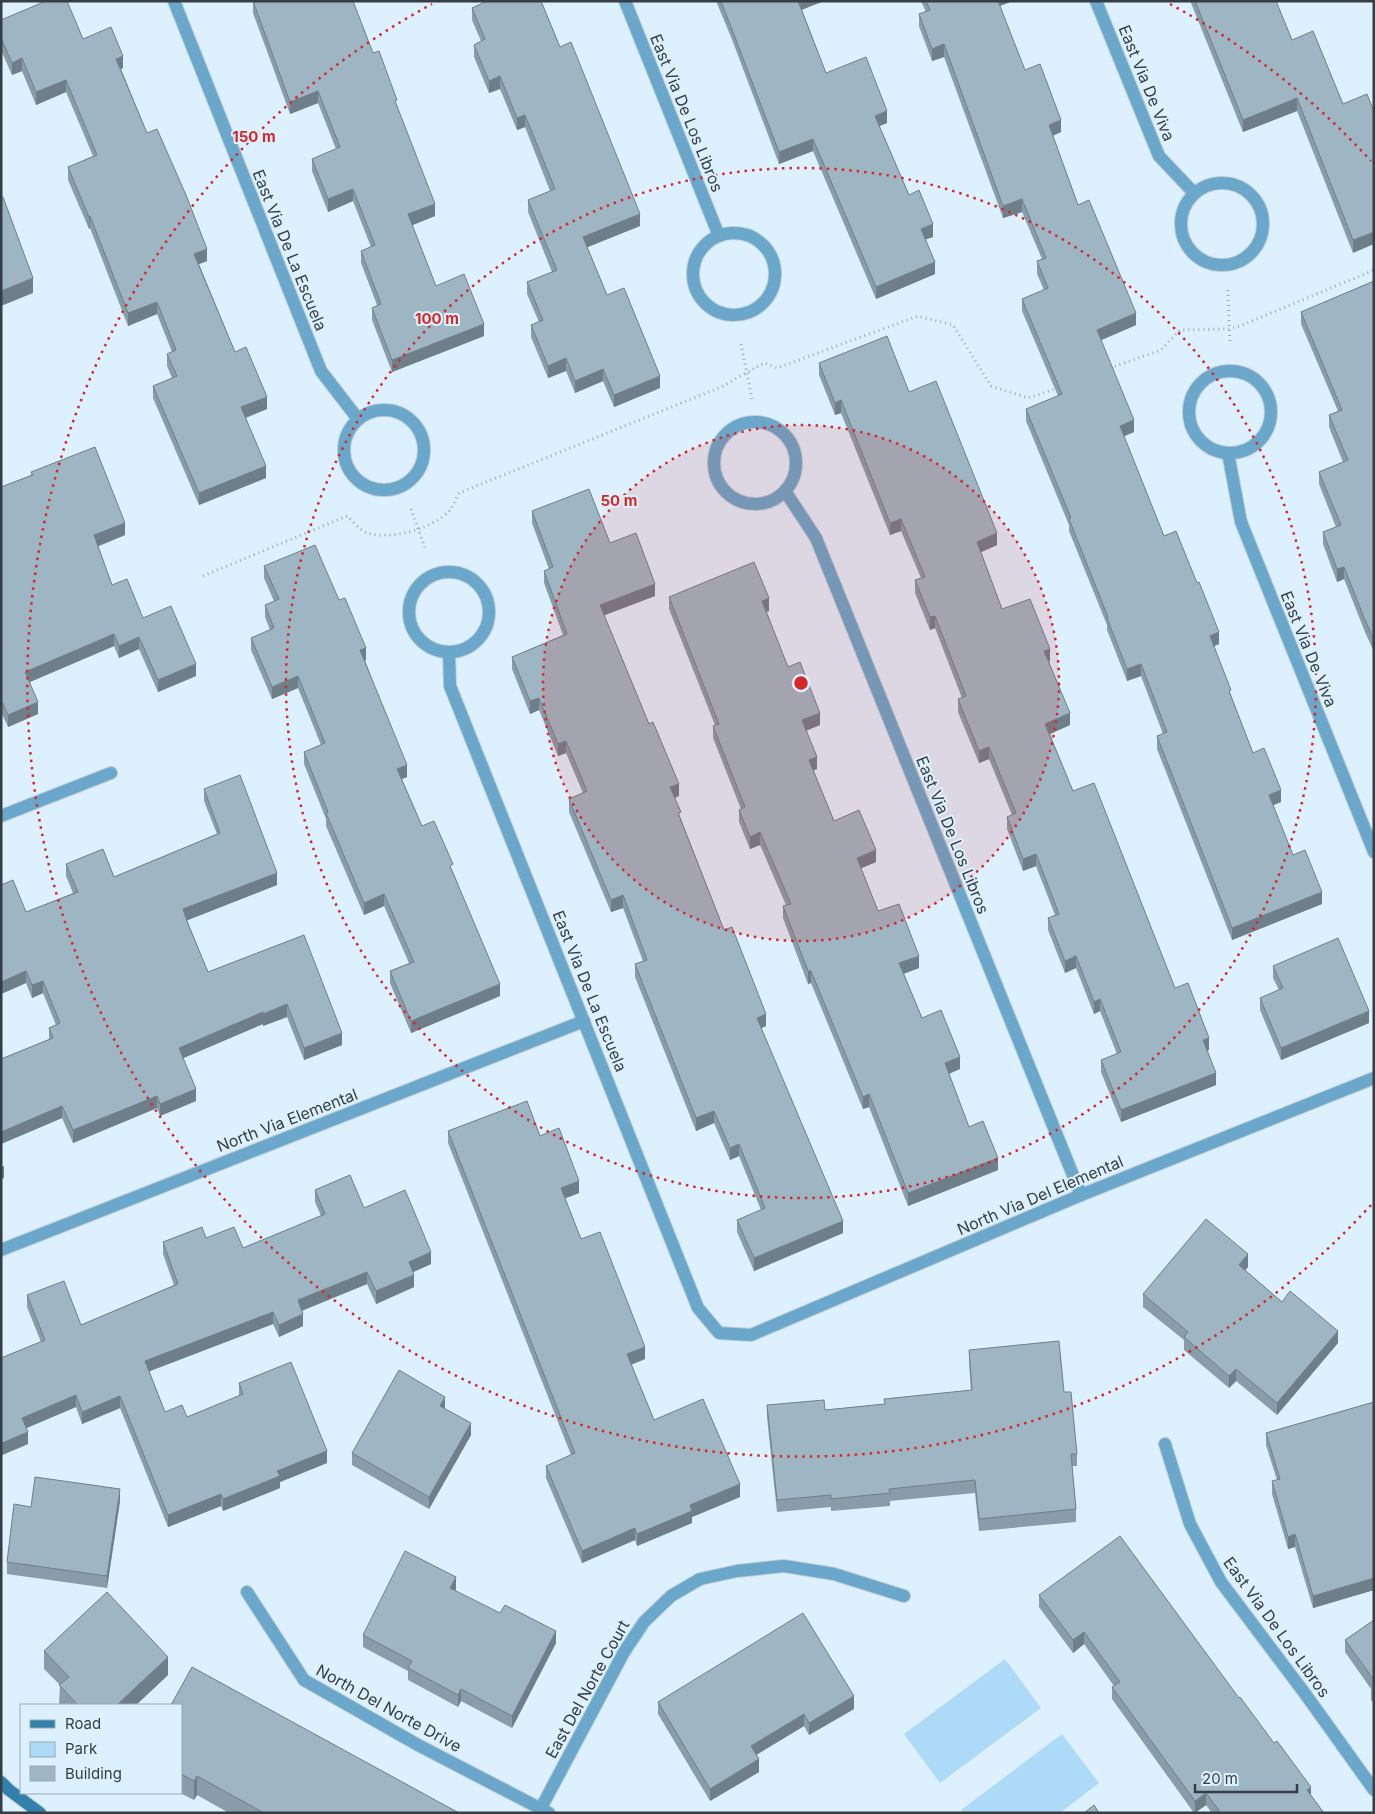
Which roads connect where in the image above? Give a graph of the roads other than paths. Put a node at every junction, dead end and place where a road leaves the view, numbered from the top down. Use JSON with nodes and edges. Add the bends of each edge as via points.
{"nodes":[{"id":1,"x":174,"y":1,"type":"edge"},
{"id":2,"x":626,"y":1,"type":"edge"},
{"id":3,"x":1096,"y":1,"type":"edge"},
{"id":4,"x":1194,"y":194,"type":"junction"},
{"id":5,"x":719,"y":236,"type":"junction"},
{"id":6,"x":358,"y":419,"type":"junction"},
{"id":7,"x":1228,"y":453,"type":"junction"},
{"id":8,"x":785,"y":491,"type":"junction"},
{"id":9,"x":449,"y":653,"type":"junction"},
{"id":10,"x":110,"y":773,"type":"dead end"},
{"id":11,"x":1,"y":816,"type":"edge"},
{"id":12,"x":1374,"y":852,"type":"edge"},
{"id":13,"x":584,"y":1021,"type":"junction"},
{"id":14,"x":1374,"y":1078,"type":"edge"},
{"id":15,"x":1081,"y":1195,"type":"junction"},
{"id":16,"x":1,"y":1250,"type":"edge"},
{"id":17,"x":719,"y":1333,"type":"joint"},
{"id":18,"x":1164,"y":1444,"type":"dead end"},
{"id":19,"x":247,"y":1592,"type":"dead end"},
{"id":20,"x":904,"y":1596,"type":"dead end"},
{"id":21,"x":1,"y":1782,"type":"edge"},
{"id":22,"x":1374,"y":1790,"type":"edge"},
{"id":23,"x":545,"y":1810,"type":"edge"},
{"id":24,"x":40,"y":1813,"type":"edge"}],
"edges":[{"from":1,"to":6,"type":"street","name":"East Via De La Escuela","via":[[320,371]]},
{"from":2,"to":5,"type":"street","name":"East Via De Los Libros"},
{"from":3,"to":4,"type":"street","name":"East Via De Viva","via":[[1159,156]]},
{"from":4,"to":4,"type":"street","via":[[1185,205],[1181,218],[1187,246],[1209,263],[1224,265],[1250,254],[1262,229],[1262,215],[1256,202],[1234,185],[1220,182]]},
{"from":5,"to":5,"type":"street","via":[[698,255],[694,282],[699,296],[709,307],[721,313],[735,316],[749,312],[770,294],[774,266],[769,253],[760,242],[747,235]]},
{"from":6,"to":6,"type":"street","via":[[344,443],[344,457],[358,481],[370,489],[384,491],[411,481],[420,470],[424,443],[410,418],[384,409],[370,411]]},
{"from":7,"to":7,"type":"street","via":[[1243,451],[1258,443],[1270,421],[1268,400],[1258,382],[1246,374],[1232,371],[1218,373],[1205,380],[1195,390],[1190,404],[1194,431],[1202,442]]},
{"from":7,"to":12,"type":"street","name":"East Via De Viva","via":[[1240,522]]},
{"from":8,"to":8,"type":"street","via":[[795,469],[795,455],[790,442],[768,424],[740,425],[728,433],[714,457],[720,485],[742,502],[756,504],[770,502]]},
{"from":8,"to":15,"type":"street","name":"East Via De Los Libros","via":[[816,538]]},
{"from":9,"to":9,"type":"street","via":[[463,651],[476,643],[485,632],[489,619],[489,605],[475,581],[463,574],[449,572],[435,574],[423,581],[409,605],[409,620],[423,644],[435,651]]},
{"from":9,"to":13,"type":"street","name":"East Via De La Escuela","via":[[450,686]]},
{"from":10,"to":11,"type":"street"},
{"from":13,"to":16,"type":"street","name":"North Via Elemental"},
{"from":13,"to":17,"type":"street","name":"East Via De La Escuela","via":[[698,1308]]},
{"from":14,"to":15,"type":"street","name":"North Via Del Elemental"},
{"from":15,"to":17,"type":"street","name":"North Via Del Elemental","via":[[751,1335]]},
{"from":18,"to":22,"type":"street","name":"East Via De Los Libros","via":[[1190,1524],[1221,1582]]},
{"from":19,"to":23,"type":"street","name":"North Del Norte Drive","via":[[304,1680],[418,1745]]},
{"from":20,"to":23,"type":"street","name":"East Del Norte Court","via":[[834,1574],[784,1566],[700,1579],[671,1596],[644,1622],[624,1652]]},
{"from":21,"to":24,"type":"street"}]}
